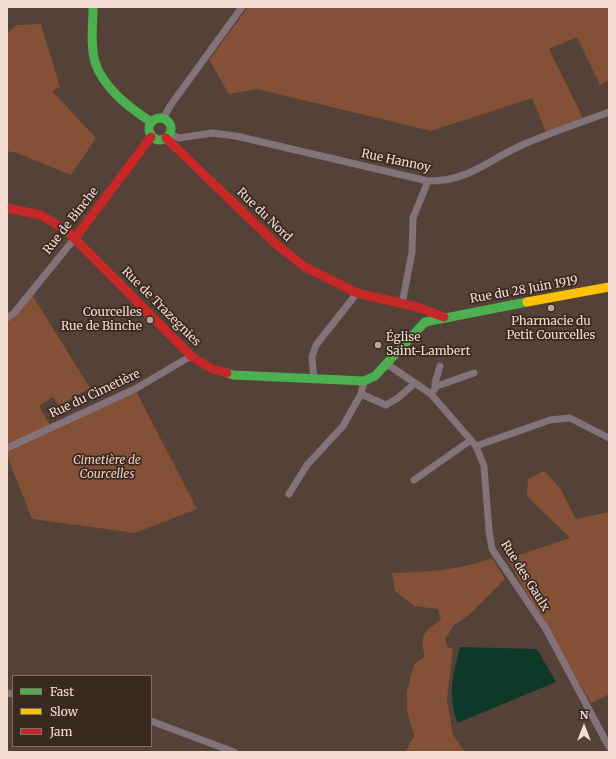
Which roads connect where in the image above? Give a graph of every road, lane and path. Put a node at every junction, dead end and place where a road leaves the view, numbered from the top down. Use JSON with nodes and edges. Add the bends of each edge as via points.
{"nodes":[{"id":1,"x":93,"y":7,"type":"edge"},
{"id":2,"x":242,"y":7,"type":"edge"},
{"id":3,"x":609,"y":112,"type":"edge"},
{"id":4,"x":163,"y":119,"type":"junction"},
{"id":5,"x":151,"y":122,"type":"junction"},
{"id":6,"x":151,"y":136,"type":"junction"},
{"id":7,"x":168,"y":136,"type":"junction"},
{"id":8,"x":428,"y":181,"type":"junction"},
{"id":9,"x":7,"y":208,"type":"edge"},
{"id":10,"x":75,"y":238,"type":"junction"},
{"id":11,"x":609,"y":287,"type":"edge"},
{"id":12,"x":356,"y":293,"type":"junction"},
{"id":13,"x":402,"y":304,"type":"junction"},
{"id":14,"x":444,"y":317,"type":"junction"},
{"id":15,"x":7,"y":318,"type":"edge"},
{"id":16,"x":191,"y":356,"type":"junction"},
{"id":17,"x":387,"y":364,"type":"junction"},
{"id":18,"x":440,"y":366,"type":"dead end"},
{"id":19,"x":474,"y":373,"type":"dead end"},
{"id":20,"x":314,"y":380,"type":"junction"},
{"id":21,"x":364,"y":381,"type":"junction"},
{"id":22,"x":415,"y":383,"type":"junction"},
{"id":23,"x":433,"y":391,"type":"junction"},
{"id":24,"x":361,"y":394,"type":"junction"},
{"id":25,"x":609,"y":438,"type":"edge"},
{"id":26,"x":473,"y":443,"type":"junction"},
{"id":27,"x":7,"y":448,"type":"edge"},
{"id":28,"x":414,"y":480,"type":"dead end"},
{"id":29,"x":289,"y":494,"type":"dead end"},
{"id":30,"x":152,"y":721,"type":"edge"},
{"id":31,"x":609,"y":747,"type":"edge"},
{"id":32,"x":230,"y":752,"type":"edge"}],
"edges":[{"from":1,"to":5,"type":"main road","via":[[95,62],[103,78],[119,96]]},
{"from":2,"to":4,"type":"street"},
{"from":3,"to":8,"type":"street","name":"Rue Hannoy","via":[[520,146],[468,175],[445,181]]},
{"from":4,"to":5,"type":"main road"},
{"from":4,"to":7,"type":"main road","via":[[170,128]]},
{"from":5,"to":6,"type":"main road"},
{"from":6,"to":7,"type":"main road","via":[[160,140]]},
{"from":6,"to":10,"type":"main road","name":"Rue de Binche"},
{"from":7,"to":8,"type":"street","name":"Rue Hannoy","via":[[179,138],[212,133],[236,136]]},
{"from":7,"to":12,"type":"main road","name":"Rue du Nord","via":[[290,256],[305,267]]},
{"from":8,"to":13,"type":"street","via":[[413,218],[412,252]]},
{"from":9,"to":10,"type":"main road","name":"Rue de Trazegnies","via":[[41,215]]},
{"from":10,"to":15,"type":"street","name":"Rue de Binche","via":[[14,313]]},
{"from":10,"to":16,"type":"main road","name":"Rue de Trazegnies"},
{"from":11,"to":14,"type":"main road","name":"Rue du 28 Juin 1919"},
{"from":12,"to":13,"type":"main road","name":"Rue du Nord"},
{"from":12,"to":20,"type":"street","via":[[316,345],[312,357]]},
{"from":13,"to":14,"type":"main road","name":"Rue du Nord"},
{"from":14,"to":17,"type":"main road","name":"Rue du 28 Juin 1919","via":[[424,322]]},
{"from":16,"to":20,"type":"main road","name":"Rue de Trazegnies","via":[[212,369],[233,375]]},
{"from":16,"to":27,"type":"street","name":"Rue du Cimetière","via":[[135,389]]},
{"from":17,"to":21,"type":"main road","name":"Rue du 28 Juin 1919","via":[[375,376]]},
{"from":17,"to":22,"type":"street","name":"Rue des Gaulx"},
{"from":18,"to":23,"type":"street"},
{"from":19,"to":23,"type":"street","via":[[437,386]]},
{"from":20,"to":21,"type":"main road","name":"Rue de Trazegnies"},
{"from":21,"to":24,"type":"street"},
{"from":22,"to":23,"type":"street","name":"Rue des Gaulx"},
{"from":22,"to":24,"type":"street","via":[[386,405]]},
{"from":23,"to":26,"type":"street","name":"Rue des Gaulx"},
{"from":24,"to":29,"type":"street","via":[[343,426],[307,465]]},
{"from":25,"to":26,"type":"street","via":[[570,418],[550,420]]},
{"from":26,"to":28,"type":"street"},
{"from":26,"to":31,"type":"street","name":"Rue des Gaulx","via":[[486,473],[492,549],[546,629]]},
{"from":30,"to":32,"type":"street"}]}
